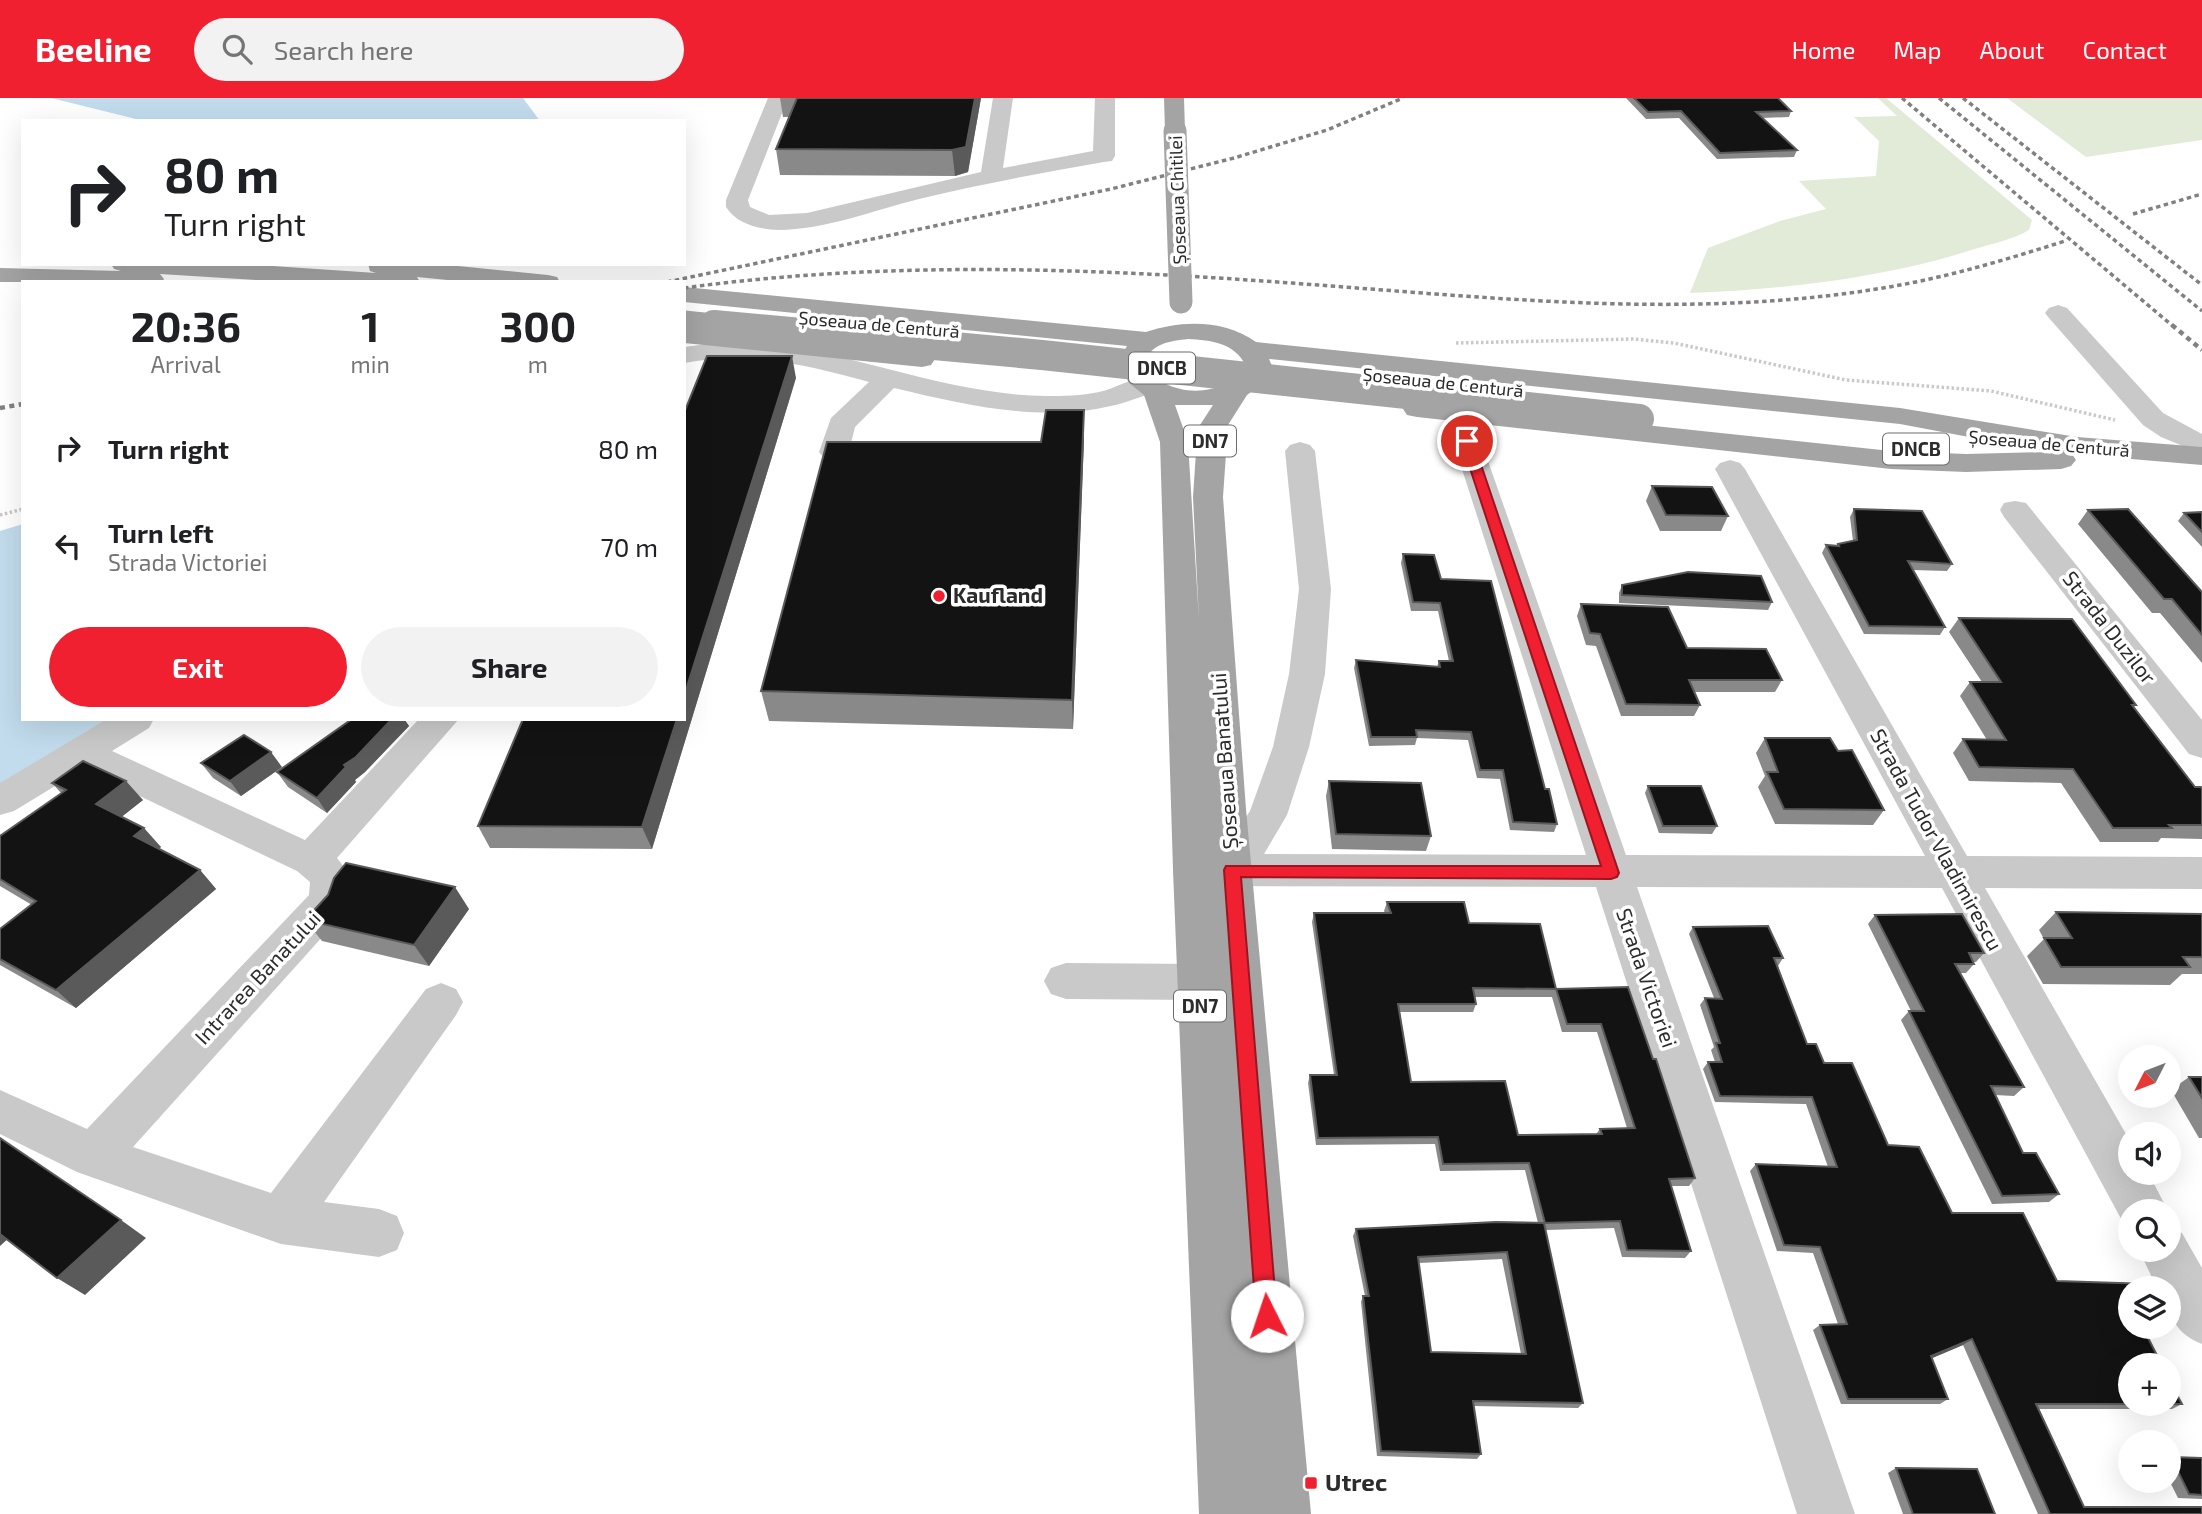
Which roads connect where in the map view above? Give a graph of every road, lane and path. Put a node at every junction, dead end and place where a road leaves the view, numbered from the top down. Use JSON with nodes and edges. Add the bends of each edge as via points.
{"nodes":[{"id":1,"x":778,"y":98,"type":"edge"},
{"id":2,"x":1003,"y":98,"type":"edge"},
{"id":3,"x":1105,"y":98,"type":"edge"},
{"id":4,"x":1174,"y":98,"type":"edge"},
{"id":5,"x":991,"y":176,"type":"junction"},
{"id":6,"x":0,"y":255,"type":"edge"},
{"id":7,"x":21,"y":255,"type":"edge"},
{"id":8,"x":0,"y":262,"type":"edge"},
{"id":9,"x":21,"y":262,"type":"edge"},
{"id":10,"x":155,"y":266,"type":"edge"},
{"id":11,"x":382,"y":266,"type":"edge"},
{"id":12,"x":0,"y":275,"type":"edge"},
{"id":13,"x":151,"y":280,"type":"edge"},
{"id":14,"x":376,"y":280,"type":"edge"},
{"id":15,"x":527,"y":280,"type":"edge"},
{"id":16,"x":0,"y":283,"type":"edge"},
{"id":17,"x":21,"y":283,"type":"edge"},
{"id":18,"x":686,"y":294,"type":"edge"},
{"id":19,"x":1181,"y":302,"type":"junction"},
{"id":20,"x":686,"y":307,"type":"edge"},
{"id":21,"x":2058,"y":313,"type":"dead end"},
{"id":22,"x":686,"y":322,"type":"edge"},
{"id":23,"x":686,"y":335,"type":"edge"},
{"id":24,"x":1226,"y":336,"type":"junction"},
{"id":25,"x":1155,"y":338,"type":"junction"},
{"id":26,"x":1445,"y":344,"type":"dead end"},
{"id":27,"x":1251,"y":349,"type":"junction"},
{"id":28,"x":686,"y":355,"type":"edge"},
{"id":29,"x":847,"y":358,"type":"junction"},
{"id":30,"x":889,"y":378,"type":"junction"},
{"id":31,"x":686,"y":379,"type":"edge"},
{"id":32,"x":1146,"y":384,"type":"junction"},
{"id":33,"x":1240,"y":389,"type":"junction"},
{"id":34,"x":1638,"y":411,"type":"junction"},
{"id":35,"x":1467,"y":441,"type":"dead end"},
{"id":36,"x":1300,"y":451,"type":"dead end"},
{"id":37,"x":900,"y":452,"type":"edge"},
{"id":38,"x":2070,"y":453,"type":"junction"},
{"id":39,"x":2192,"y":455,"type":"edge"},
{"id":40,"x":1730,"y":469,"type":"dead end"},
{"id":41,"x":21,"y":510,"type":"edge"},
{"id":42,"x":2015,"y":510,"type":"dead end"},
{"id":43,"x":0,"y":515,"type":"edge"},
{"id":44,"x":133,"y":721,"type":"edge"},
{"id":45,"x":439,"y":721,"type":"edge"},
{"id":46,"x":2202,"y":745,"type":"edge"},
{"id":47,"x":81,"y":752,"type":"junction"},
{"id":48,"x":0,"y":801,"type":"edge"},
{"id":49,"x":311,"y":860,"type":"junction"},
{"id":50,"x":1212,"y":870,"type":"junction"},
{"id":51,"x":1953,"y":872,"type":"junction"},
{"id":52,"x":1611,"y":873,"type":"junction"},
{"id":53,"x":2202,"y":873,"type":"edge"},
{"id":54,"x":1066,"y":981,"type":"dead end"},
{"id":55,"x":1199,"y":982,"type":"junction"},
{"id":56,"x":441,"y":1002,"type":"dead end"},
{"id":57,"x":0,"y":1111,"type":"edge"},
{"id":58,"x":94,"y":1156,"type":"junction"},
{"id":59,"x":2136,"y":1199,"type":"edge"},
{"id":60,"x":281,"y":1220,"type":"junction"},
{"id":61,"x":379,"y":1233,"type":"dead end"},
{"id":62,"x":2171,"y":1262,"type":"edge"},
{"id":63,"x":2202,"y":1318,"type":"edge"},
{"id":64,"x":1228,"y":1514,"type":"edge"},
{"id":65,"x":1282,"y":1514,"type":"edge"},
{"id":66,"x":1826,"y":1514,"type":"edge"}],
"edges":[{"from":1,"to":5,"type":"street","via":[[737,200],[737,207],[754,219],[809,219]]},
{"from":2,"to":5,"type":"street"},
{"from":3,"to":5,"type":"street","via":[[1104,156]]},
{"from":4,"to":19,"type":"main road","name":"Șoseaua Chitilei","bridge":true},
{"from":6,"to":7,"type":"main road"},
{"from":8,"to":9,"type":"main road"},
{"from":10,"to":14,"type":"main road"},
{"from":11,"to":15,"type":"main road"},
{"from":12,"to":13,"type":"main road"},
{"from":16,"to":17,"type":"main road"},
{"from":18,"to":25,"type":"main road"},
{"from":19,"to":24,"type":"main road"},
{"from":19,"to":25,"type":"main road","number":"DN7"},
{"from":20,"to":34,"type":"main road","name":"Șoseaua de Centură","number":"DNCB","via":[[1059,342]]},
{"from":21,"to":39,"type":"street","via":[[2153,419]]},
{"from":22,"to":34,"type":"main road","name":"Șoseaua de Centură","number":"DNCB","bridge":true},
{"from":23,"to":29,"type":"main road"},
{"from":24,"to":25,"type":"main road","via":[[1188,331]]},
{"from":24,"to":27,"type":"main road"},
{"from":25,"to":32,"type":"main road","number":"DN7","via":[[1139,346],[1131,362]]},
{"from":26,"to":39,"type":"path","via":[[1633,339],[1674,343],[1846,380],[1991,391]]},
{"from":27,"to":33,"type":"main road","number":"DN7","via":[[1259,366],[1256,377]]},
{"from":27,"to":38,"type":"main road","via":[[1900,416]]},
{"from":28,"to":29,"type":"street","via":[[741,348]]},
{"from":29,"to":30,"type":"street"},
{"from":29,"to":31,"type":"street","via":[[820,371],[724,367],[704,369]]},
{"from":29,"to":32,"type":"main road"},
{"from":30,"to":32,"type":"street","via":[[1049,405],[1119,396]]},
{"from":30,"to":37,"type":"street","via":[[841,424],[834,452]]},
{"from":32,"to":33,"type":"main road","number":"DN7","via":[[1187,398]]},
{"from":32,"to":50,"type":"main road","name":"Șoseaua Banatului","number":"DN7","via":[[1174,442]]},
{"from":33,"to":38,"type":"main road","via":[[1891,460],[1966,463]]},
{"from":33,"to":50,"type":"main road","name":"Șoseaua Banatului","number":"DN7","via":[[1214,425],[1211,437]]},
{"from":34,"to":38,"type":"main road","name":"Șoseaua de Centură","number":"DNCB","via":[[1895,447]]},
{"from":35,"to":52,"type":"street","name":"Strada Victoriei"},
{"from":36,"to":50,"type":"street","via":[[1315,589],[1307,674],[1291,747],[1268,815]]},
{"from":38,"to":39,"type":"main road","name":"Șoseaua de Centură","number":"DNCB"},
{"from":40,"to":51,"type":"street","name":"Strada Tudor Vladimirescu"},
{"from":41,"to":43,"type":"path"},
{"from":42,"to":46,"type":"street","name":"Strada Duzilor"},
{"from":44,"to":47,"type":"street"},
{"from":45,"to":49,"type":"street"},
{"from":47,"to":48,"type":"street"},
{"from":47,"to":49,"type":"street","name":"Intrarea Banatului"},
{"from":49,"to":58,"type":"street","name":"Intrarea Banatului","via":[[332,882],[327,903]]},
{"from":50,"to":52,"type":"street"},
{"from":50,"to":55,"type":"main road","name":"Șoseaua Banatului","number":"DN7"},
{"from":50,"to":65,"type":"main road","name":"Șoseaua Banatului","number":"DN7"},
{"from":51,"to":52,"type":"street"},
{"from":51,"to":53,"type":"street"},
{"from":51,"to":59,"type":"street","name":"Strada Tudor Vladimirescu"},
{"from":52,"to":66,"type":"street","name":"Strada Victoriei"},
{"from":54,"to":55,"type":"street"},
{"from":55,"to":64,"type":"main road","name":"Șoseaua Banatului","number":"DN7"},
{"from":56,"to":60,"type":"street"},
{"from":57,"to":58,"type":"street"},
{"from":58,"to":60,"type":"street"},
{"from":60,"to":61,"type":"street"},
{"from":62,"to":63,"type":"street"}]}
